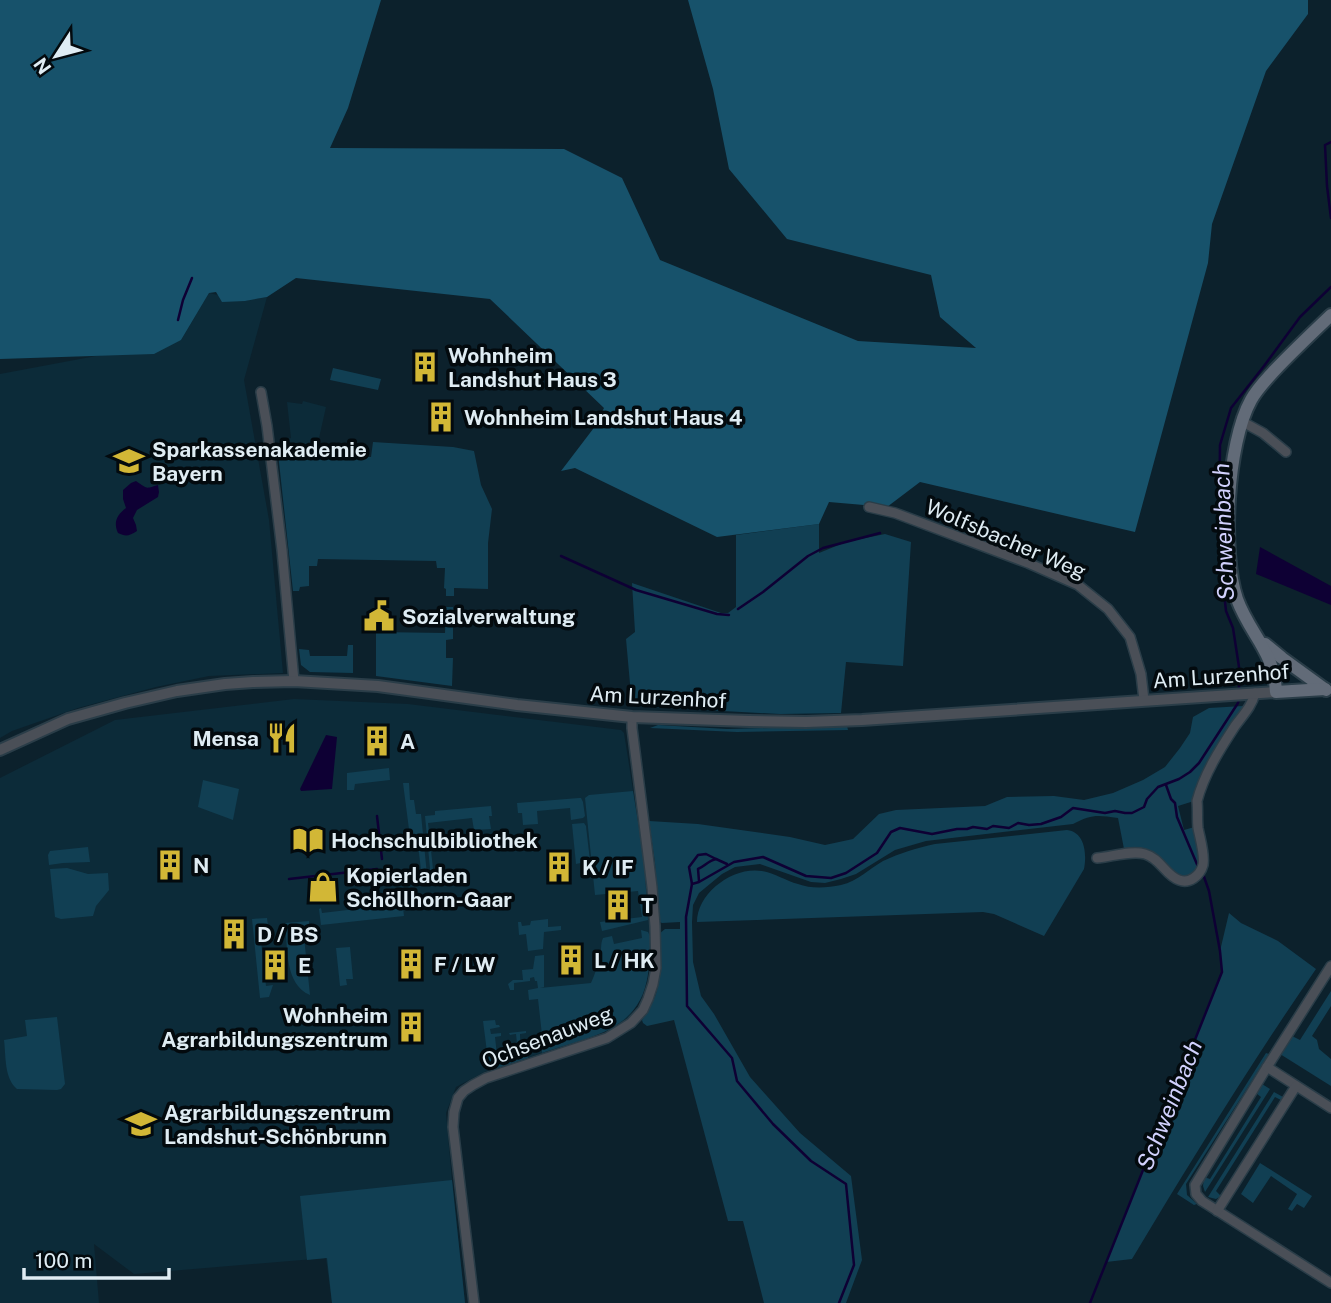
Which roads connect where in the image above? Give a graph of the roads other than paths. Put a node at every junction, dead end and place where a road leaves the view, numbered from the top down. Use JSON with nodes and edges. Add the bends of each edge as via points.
{"nodes":[{"id":1,"x":1331,"y":315,"type":"edge"},
{"id":2,"x":261,"y":392,"type":"dead end"},
{"id":3,"x":1241,"y":421,"type":"junction"},
{"id":4,"x":1286,"y":452,"type":"dead end"},
{"id":5,"x":869,"y":508,"type":"dead end"},
{"id":6,"x":1259,"y":639,"type":"junction"},
{"id":7,"x":294,"y":681,"type":"junction"},
{"id":8,"x":1328,"y":690,"type":"edge"},
{"id":9,"x":1276,"y":692,"type":"junction"},
{"id":10,"x":1250,"y":693,"type":"junction"},
{"id":11,"x":1144,"y":700,"type":"junction"},
{"id":12,"x":632,"y":717,"type":"junction"},
{"id":13,"x":0,"y":750,"type":"edge"},
{"id":14,"x":1097,"y":858,"type":"dead end"},
{"id":15,"x":1331,"y":966,"type":"edge"},
{"id":16,"x":1267,"y":1067,"type":"junction"},
{"id":17,"x":1296,"y":1086,"type":"junction"},
{"id":18,"x":1331,"y":1108,"type":"edge"},
{"id":19,"x":1217,"y":1210,"type":"junction"},
{"id":20,"x":1331,"y":1283,"type":"edge"},
{"id":21,"x":474,"y":1303,"type":"edge"}],
"edges":[{"from":1,"to":3,"type":"main road","via":[[1259,388]]},
{"from":2,"to":7,"type":"street"},
{"from":3,"to":4,"type":"street"},
{"from":3,"to":6,"type":"main road","via":[[1229,496],[1230,552],[1238,600]]},
{"from":5,"to":11,"type":"street","name":"Wolfsbacher Weg","via":[[895,513],[1079,585],[1108,609],[1129,637]]},
{"from":6,"to":8,"type":"main road"},
{"from":6,"to":9,"type":"main road","via":[[1271,661]]},
{"from":7,"to":12,"type":"street","name":"Am Lurzenhof","via":[[390,687]]},
{"from":7,"to":13,"type":"street","name":"Am Lurzenhof","via":[[225,684],[151,696],[68,719]]},
{"from":8,"to":9,"type":"main road","name":"Am Lurzenhof"},
{"from":9,"to":10,"type":"street","name":"Am Lurzenhof"},
{"from":10,"to":11,"type":"street","name":"Am Lurzenhof"},
{"from":10,"to":14,"type":"street","via":[[1253,702],[1224,743],[1197,801],[1203,864],[1197,875],[1180,881],[1145,854]]},
{"from":11,"to":12,"type":"street","name":"Am Lurzenhof","via":[[806,722]]},
{"from":12,"to":21,"type":"street","name":"Ochsenauweg","via":[[652,887],[653,984],[643,1010],[607,1038],[486,1078],[458,1098],[453,1126]]},
{"from":15,"to":16,"type":"street"},
{"from":16,"to":17,"type":"street"},
{"from":16,"to":19,"type":"street","via":[[1195,1185],[1202,1201]]},
{"from":17,"to":18,"type":"street"},
{"from":17,"to":19,"type":"street"},
{"from":19,"to":20,"type":"street"}]}
